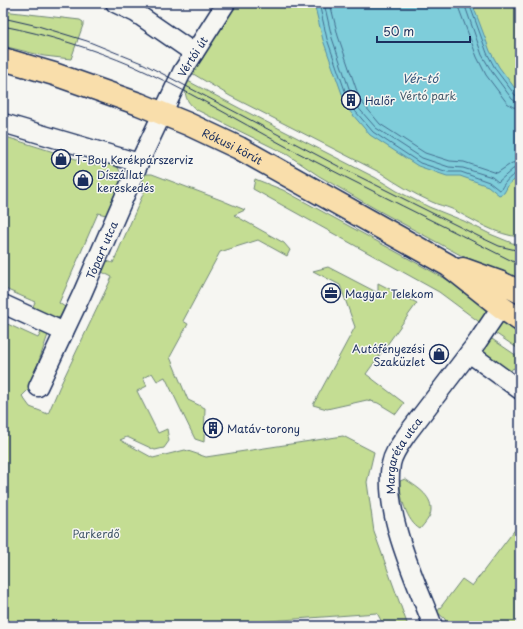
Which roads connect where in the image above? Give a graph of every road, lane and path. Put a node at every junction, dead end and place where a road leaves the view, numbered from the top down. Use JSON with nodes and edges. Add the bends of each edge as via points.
{"nodes":[{"id":1,"x":115,"y":3,"type":"edge"},
{"id":2,"x":226,"y":3,"type":"edge"},
{"id":3,"x":139,"y":8,"type":"edge"},
{"id":4,"x":194,"y":54,"type":"junction"},
{"id":5,"x":3,"y":59,"type":"edge"},
{"id":6,"x":162,"y":112,"type":"junction"},
{"id":7,"x":3,"y":123,"type":"edge"},
{"id":8,"x":139,"y":163,"type":"junction"},
{"id":9,"x":448,"y":265,"type":"junction"},
{"id":10,"x":499,"y":282,"type":"junction"},
{"id":11,"x":520,"y":292,"type":"edge"},
{"id":12,"x":520,"y":297,"type":"edge"},
{"id":13,"x":3,"y":304,"type":"edge"},
{"id":14,"x":501,"y":307,"type":"junction"},
{"id":15,"x":520,"y":320,"type":"edge"},
{"id":16,"x":64,"y":332,"type":"junction"},
{"id":17,"x":469,"y":354,"type":"junction"},
{"id":18,"x":38,"y":387,"type":"dead end"},
{"id":19,"x":520,"y":390,"type":"edge"},
{"id":20,"x":433,"y":626,"type":"edge"}],
"edges":[{"from":1,"to":3,"type":"street"},
{"from":2,"to":4,"type":"street","name":"Vértói út"},
{"from":3,"to":4,"type":"street"},
{"from":4,"to":6,"type":"street","name":"Vértói út"},
{"from":5,"to":6,"type":"main road","name":"Rókusi körút"},
{"from":6,"to":8,"type":"street","name":"Tópart utca"},
{"from":6,"to":9,"type":"main road","name":"Rókusi körút","via":[[239,148]]},
{"from":7,"to":8,"type":"street"},
{"from":8,"to":16,"type":"street","name":"Tópart utca"},
{"from":9,"to":10,"type":"main road","name":"Rókusi körút"},
{"from":9,"to":14,"type":"main road","name":"Rókusi körút"},
{"from":10,"to":11,"type":"main road","name":"Rókusi körút"},
{"from":10,"to":14,"type":"main road","via":[[504,299]]},
{"from":12,"to":14,"type":"main road","via":[[510,300]]},
{"from":13,"to":16,"type":"street"},
{"from":14,"to":15,"type":"main road","name":"Rókusi körút"},
{"from":14,"to":17,"type":"street","name":"Margaréta utca"},
{"from":16,"to":18,"type":"street","name":"Tópart utca"},
{"from":17,"to":19,"type":"street"},
{"from":17,"to":20,"type":"street","name":"Margaréta utca","via":[[407,434],[396,450],[391,464],[390,495],[398,534]]}]}
